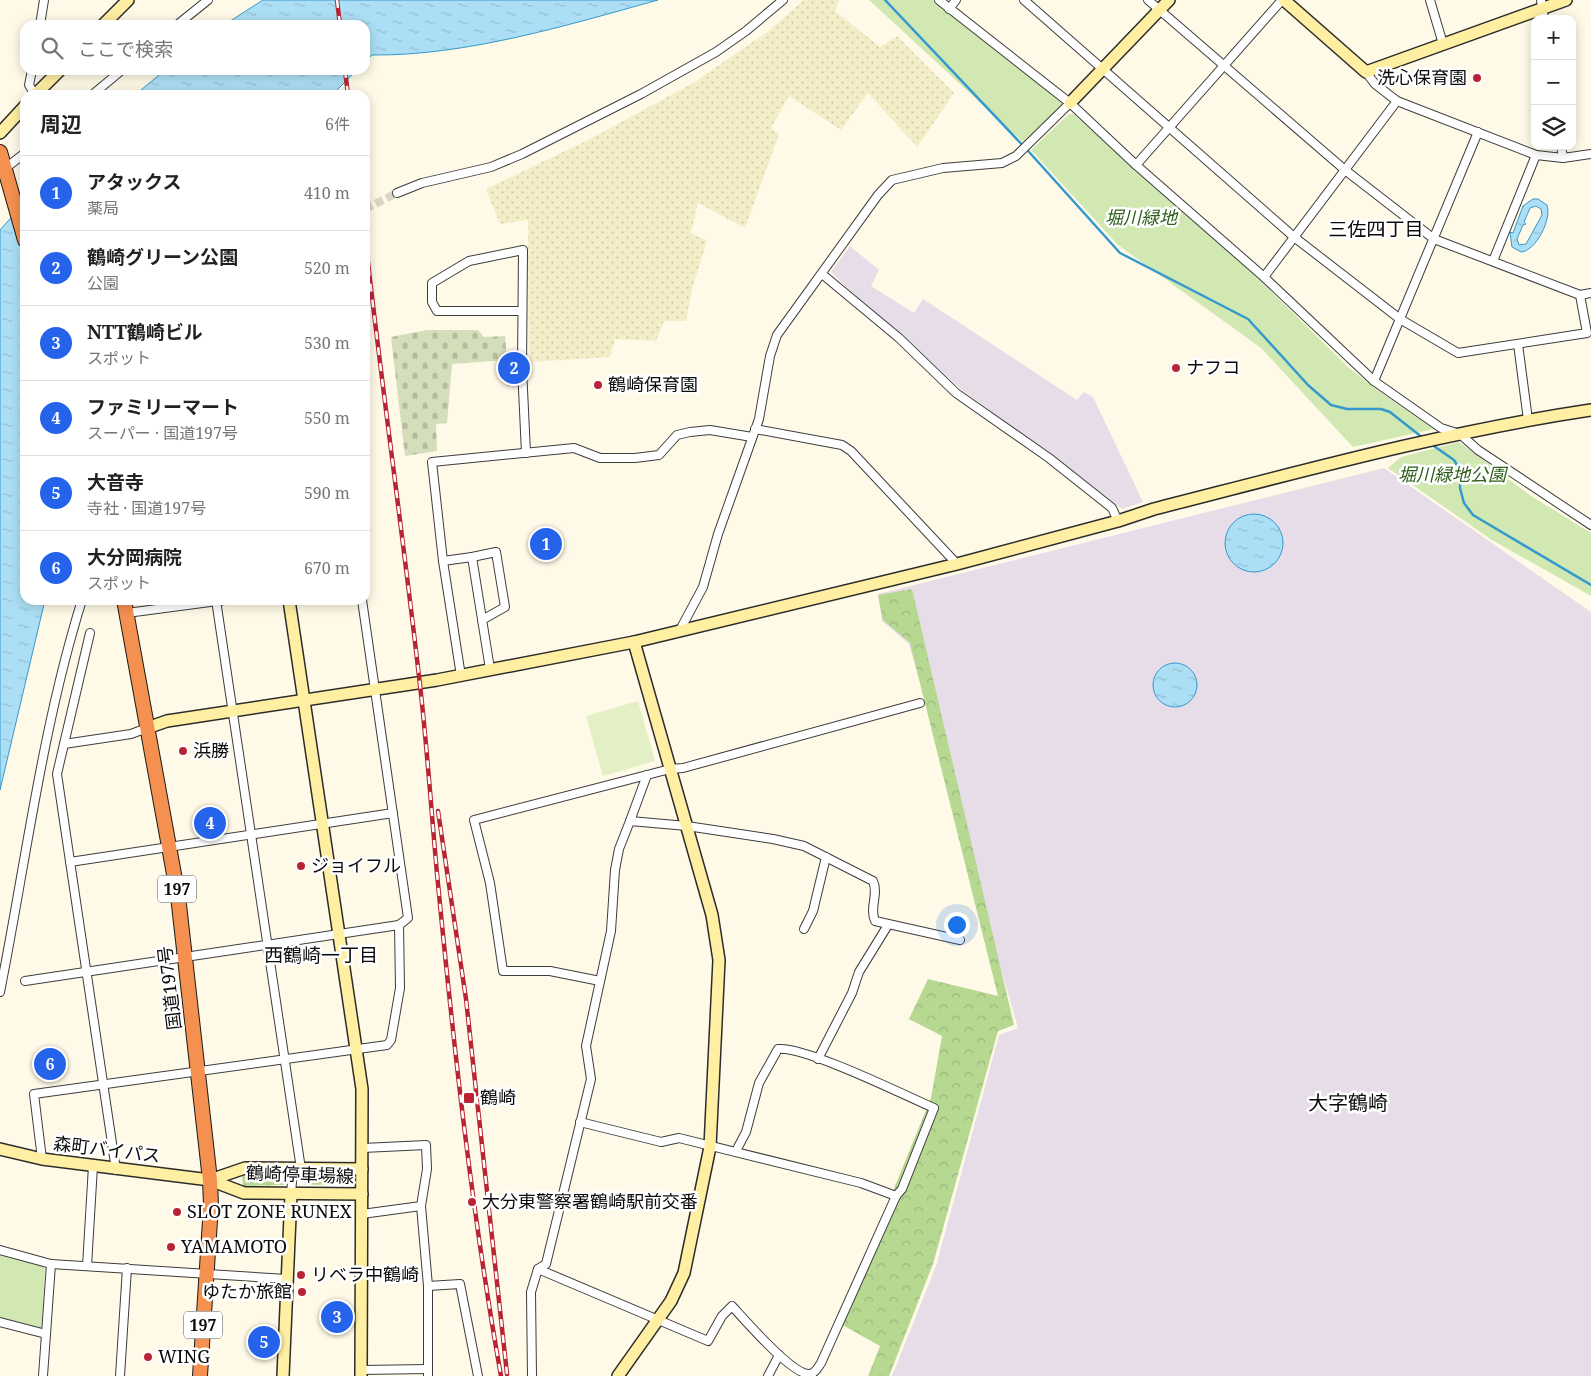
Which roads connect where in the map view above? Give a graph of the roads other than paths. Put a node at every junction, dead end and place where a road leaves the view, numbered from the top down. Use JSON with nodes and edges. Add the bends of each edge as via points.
{"nodes":[{"id":1,"x":44,"y":0,"type":"edge"},
{"id":2,"x":128,"y":0,"type":"edge"},
{"id":3,"x":208,"y":0,"type":"edge"},
{"id":4,"x":783,"y":0,"type":"edge"},
{"id":5,"x":939,"y":0,"type":"edge"},
{"id":6,"x":956,"y":0,"type":"edge"},
{"id":7,"x":1024,"y":0,"type":"edge"},
{"id":8,"x":1148,"y":0,"type":"edge"},
{"id":9,"x":1168,"y":0,"type":"edge"},
{"id":10,"x":1283,"y":0,"type":"edge"},
{"id":11,"x":1430,"y":0,"type":"edge"},
{"id":12,"x":1566,"y":0,"type":"edge"},
{"id":13,"x":949,"y":9,"type":"junction"},
{"id":14,"x":1543,"y":9,"type":"edge"},
{"id":15,"x":1159,"y":10,"type":"junction"},
{"id":16,"x":41,"y":20,"type":"edge"},
{"id":17,"x":108,"y":20,"type":"edge"},
{"id":18,"x":183,"y":20,"type":"edge"},
{"id":19,"x":1443,"y":44,"type":"junction"},
{"id":20,"x":1225,"y":65,"type":"junction"},
{"id":21,"x":1103,"y":69,"type":"junction"},
{"id":22,"x":1366,"y":72,"type":"junction"},
{"id":23,"x":31,"y":75,"type":"edge"},
{"id":24,"x":55,"y":75,"type":"edge"},
{"id":25,"x":116,"y":75,"type":"edge"},
{"id":26,"x":32,"y":90,"type":"edge"},
{"id":27,"x":40,"y":90,"type":"edge"},
{"id":28,"x":98,"y":90,"type":"edge"},
{"id":29,"x":1398,"y":101,"type":"junction"},
{"id":30,"x":1070,"y":103,"type":"junction"},
{"id":31,"x":20,"y":111,"type":"edge"},
{"id":32,"x":1170,"y":127,"type":"junction"},
{"id":33,"x":1478,"y":132,"type":"junction"},
{"id":34,"x":0,"y":133,"type":"edge"},
{"id":35,"x":1562,"y":150,"type":"edge"},
{"id":36,"x":0,"y":152,"type":"edge"},
{"id":37,"x":1591,"y":154,"type":"edge"},
{"id":38,"x":1536,"y":155,"type":"junction"},
{"id":39,"x":1563,"y":158,"type":"junction"},
{"id":40,"x":20,"y":159,"type":"edge"},
{"id":41,"x":1136,"y":165,"type":"junction"},
{"id":42,"x":1345,"y":170,"type":"junction"},
{"id":43,"x":5,"y":176,"type":"edge"},
{"id":44,"x":396,"y":193,"type":"tunnel mouth"},
{"id":45,"x":20,"y":224,"type":"edge"},
{"id":46,"x":1294,"y":237,"type":"junction"},
{"id":47,"x":1434,"y":239,"type":"junction"},
{"id":48,"x":1493,"y":261,"type":"junction"},
{"id":49,"x":822,"y":274,"type":"junction"},
{"id":50,"x":1264,"y":277,"type":"junction"},
{"id":51,"x":1591,"y":293,"type":"edge"},
{"id":52,"x":1580,"y":295,"type":"junction"},
{"id":53,"x":522,"y":311,"type":"junction"},
{"id":54,"x":1400,"y":319,"type":"junction"},
{"id":55,"x":1518,"y":344,"type":"junction"},
{"id":56,"x":1374,"y":381,"type":"junction"},
{"id":57,"x":1591,"y":410,"type":"edge"},
{"id":58,"x":1528,"y":420,"type":"junction"},
{"id":59,"x":754,"y":433,"type":"junction"},
{"id":60,"x":1460,"y":434,"type":"junction"},
{"id":61,"x":526,"y":453,"type":"junction"},
{"id":62,"x":1118,"y":521,"type":"junction"},
{"id":63,"x":1591,"y":525,"type":"edge"},
{"id":64,"x":472,"y":557,"type":"junction"},
{"id":65,"x":443,"y":561,"type":"junction"},
{"id":66,"x":957,"y":564,"type":"junction"},
{"id":67,"x":80,"y":605,"type":"edge"},
{"id":68,"x":156,"y":605,"type":"edge"},
{"id":69,"x":217,"y":605,"type":"edge"},
{"id":70,"x":290,"y":605,"type":"edge"},
{"id":71,"x":363,"y":605,"type":"edge"},
{"id":72,"x":126,"y":607,"type":"edge"},
{"id":73,"x":482,"y":620,"type":"junction"},
{"id":74,"x":680,"y":630,"type":"junction"},
{"id":75,"x":90,"y":633,"type":"dead end"},
{"id":76,"x":634,"y":642,"type":"junction"},
{"id":77,"x":490,"y":669,"type":"junction"},
{"id":78,"x":460,"y":676,"type":"junction"},
{"id":79,"x":375,"y":690,"type":"junction"},
{"id":80,"x":304,"y":700,"type":"junction"},
{"id":81,"x":920,"y":703,"type":"dead end"},
{"id":82,"x":232,"y":711,"type":"junction"},
{"id":83,"x":147,"y":728,"type":"junction"},
{"id":84,"x":64,"y":744,"type":"junction"},
{"id":85,"x":670,"y":769,"type":"junction"},
{"id":86,"x":647,"y":775,"type":"junction"},
{"id":87,"x":393,"y":813,"type":"junction"},
{"id":88,"x":630,"y":821,"type":"junction"},
{"id":89,"x":323,"y":824,"type":"junction"},
{"id":90,"x":687,"y":826,"type":"junction"},
{"id":91,"x":251,"y":834,"type":"junction"},
{"id":92,"x":169,"y":847,"type":"junction"},
{"id":93,"x":826,"y":857,"type":"junction"},
{"id":94,"x":70,"y":862,"type":"junction"},
{"id":95,"x":399,"y":925,"type":"junction"},
{"id":96,"x":888,"y":925,"type":"junction"},
{"id":97,"x":804,"y":930,"type":"dead end"},
{"id":98,"x":339,"y":934,"type":"junction"},
{"id":99,"x":960,"y":940,"type":"dead end"},
{"id":100,"x":268,"y":945,"type":"junction"},
{"id":101,"x":186,"y":957,"type":"junction"},
{"id":102,"x":86,"y":972,"type":"junction"},
{"id":103,"x":25,"y":981,"type":"dead end"},
{"id":104,"x":600,"y":981,"type":"junction"},
{"id":105,"x":0,"y":992,"type":"edge"},
{"id":106,"x":356,"y":1049,"type":"junction"},
{"id":107,"x":285,"y":1059,"type":"junction"},
{"id":108,"x":818,"y":1059,"type":"junction"},
{"id":109,"x":198,"y":1071,"type":"junction"},
{"id":110,"x":103,"y":1084,"type":"junction"},
{"id":111,"x":580,"y":1122,"type":"junction"},
{"id":112,"x":710,"y":1147,"type":"junction"},
{"id":113,"x":363,"y":1148,"type":"junction"},
{"id":114,"x":0,"y":1149,"type":"edge"},
{"id":115,"x":736,"y":1151,"type":"junction"},
{"id":116,"x":42,"y":1159,"type":"junction"},
{"id":117,"x":93,"y":1166,"type":"junction"},
{"id":118,"x":297,"y":1169,"type":"junction"},
{"id":119,"x":362,"y":1169,"type":"junction"},
{"id":120,"x":116,"y":1170,"type":"junction"},
{"id":121,"x":210,"y":1180,"type":"junction"},
{"id":122,"x":291,"y":1194,"type":"junction"},
{"id":123,"x":362,"y":1194,"type":"junction"},
{"id":124,"x":896,"y":1196,"type":"junction"},
{"id":125,"x":420,"y":1206,"type":"junction"},
{"id":126,"x":362,"y":1214,"type":"junction"},
{"id":127,"x":0,"y":1250,"type":"edge"},
{"id":128,"x":51,"y":1264,"type":"junction"},
{"id":129,"x":88,"y":1266,"type":"junction"},
{"id":130,"x":127,"y":1268,"type":"junction"},
{"id":131,"x":538,"y":1269,"type":"junction"},
{"id":132,"x":206,"y":1274,"type":"junction"},
{"id":133,"x":287,"y":1279,"type":"junction"},
{"id":134,"x":428,"y":1286,"type":"junction"},
{"id":135,"x":658,"y":1319,"type":"junction"},
{"id":136,"x":0,"y":1322,"type":"edge"},
{"id":137,"x":46,"y":1334,"type":"junction"},
{"id":138,"x":779,"y":1355,"type":"junction"},
{"id":139,"x":428,"y":1372,"type":"edge"},
{"id":140,"x":361,"y":1373,"type":"edge"},
{"id":141,"x":42,"y":1376,"type":"edge"},
{"id":142,"x":120,"y":1376,"type":"edge"},
{"id":143,"x":200,"y":1376,"type":"edge"},
{"id":144,"x":282,"y":1376,"type":"edge"},
{"id":145,"x":478,"y":1376,"type":"edge"},
{"id":146,"x":532,"y":1376,"type":"edge"},
{"id":147,"x":618,"y":1376,"type":"edge"},
{"id":148,"x":768,"y":1376,"type":"edge"}],
"edges":[{"from":1,"to":16,"type":"street"},
{"from":2,"to":17,"type":"street"},
{"from":3,"to":18,"type":"street"},
{"from":4,"to":44,"type":"street","via":[[716,52],[522,154],[491,167],[422,183]]},
{"from":5,"to":13,"type":"street"},
{"from":6,"to":13,"type":"street"},
{"from":7,"to":21,"type":"street"},
{"from":8,"to":15,"type":"street"},
{"from":9,"to":15,"type":"street"},
{"from":10,"to":20,"type":"street"},
{"from":10,"to":22,"type":"street"},
{"from":11,"to":19,"type":"street"},
{"from":12,"to":14,"type":"street"},
{"from":13,"to":30,"type":"street"},
{"from":14,"to":19,"type":"street"},
{"from":15,"to":20,"type":"street"},
{"from":15,"to":21,"type":"street"},
{"from":19,"to":22,"type":"street"},
{"from":20,"to":32,"type":"street"},
{"from":20,"to":42,"type":"street"},
{"from":21,"to":30,"type":"street"},
{"from":21,"to":32,"type":"street"},
{"from":22,"to":29,"type":"street","via":[[1375,84]]},
{"from":23,"to":26,"type":"street","via":[[29,85]]},
{"from":24,"to":27,"type":"street"},
{"from":25,"to":28,"type":"street"},
{"from":29,"to":33,"type":"street"},
{"from":29,"to":42,"type":"street"},
{"from":30,"to":41,"type":"street"},
{"from":30,"to":49,"type":"street","via":[[1016,156],[1002,163],[943,168],[892,180]]},
{"from":31,"to":34,"type":"street"},
{"from":32,"to":41,"type":"street"},
{"from":32,"to":46,"type":"street"},
{"from":33,"to":38,"type":"street"},
{"from":33,"to":47,"type":"street"},
{"from":35,"to":39,"type":"street"},
{"from":36,"to":43,"type":"highway"},
{"from":37,"to":39,"type":"street"},
{"from":38,"to":39,"type":"street"},
{"from":38,"to":48,"type":"street"},
{"from":40,"to":43,"type":"street"},
{"from":41,"to":50,"type":"street"},
{"from":42,"to":46,"type":"street"},
{"from":42,"to":47,"type":"street"},
{"from":43,"to":45,"type":"highway"},
{"from":46,"to":50,"type":"street"},
{"from":46,"to":54,"type":"street"},
{"from":47,"to":48,"type":"street"},
{"from":47,"to":54,"type":"street"},
{"from":48,"to":52,"type":"street"},
{"from":49,"to":59,"type":"street","via":[[777,335]]},
{"from":49,"to":62,"type":"street","via":[[899,338],[956,393],[1049,458],[1112,508]]},
{"from":50,"to":56,"type":"street"},
{"from":51,"to":52,"type":"street"},
{"from":52,"to":55,"type":"street","via":[[1587,333]]},
{"from":53,"to":53,"type":"street","via":[[437,311],[432,302],[432,283],[468,261],[522,250]]},
{"from":53,"to":61,"type":"street"},
{"from":54,"to":55,"type":"street","via":[[1458,353]]},
{"from":54,"to":56,"type":"street"},
{"from":55,"to":58,"type":"street"},
{"from":56,"to":60,"type":"street","via":[[1441,428]]},
{"from":57,"to":58,"type":"street"},
{"from":58,"to":60,"type":"street"},
{"from":59,"to":61,"type":"street","via":[[690,432],[677,435],[659,455],[635,458],[600,458],[574,448]]},
{"from":59,"to":66,"type":"street","via":[[842,445]]},
{"from":59,"to":74,"type":"street","via":[[703,587]]},
{"from":60,"to":62,"type":"street"},
{"from":60,"to":63,"type":"street","via":[[1478,450]]},
{"from":61,"to":65,"type":"street","via":[[432,462]]},
{"from":62,"to":66,"type":"street"},
{"from":64,"to":65,"type":"street"},
{"from":64,"to":73,"type":"street"},
{"from":64,"to":73,"type":"street","via":[[496,552],[505,606]]},
{"from":65,"to":78,"type":"street"},
{"from":66,"to":74,"type":"street"},
{"from":67,"to":105,"type":"street","via":[[41,760]]},
{"from":68,"to":72,"type":"street"},
{"from":69,"to":82,"type":"street"},
{"from":70,"to":80,"type":"street"},
{"from":71,"to":79,"type":"street"},
{"from":72,"to":83,"type":"highway","name":"国道197号","number":"197"},
{"from":73,"to":77,"type":"street"},
{"from":74,"to":76,"type":"street"},
{"from":75,"to":84,"type":"street"},
{"from":76,"to":77,"type":"street"},
{"from":76,"to":85,"type":"street"},
{"from":77,"to":78,"type":"street"},
{"from":78,"to":79,"type":"street"},
{"from":79,"to":80,"type":"street"},
{"from":79,"to":87,"type":"street"},
{"from":80,"to":82,"type":"street"},
{"from":80,"to":89,"type":"street"},
{"from":81,"to":85,"type":"street"},
{"from":82,"to":83,"type":"street","via":[[167,721]]},
{"from":82,"to":91,"type":"street"},
{"from":83,"to":84,"type":"street","via":[[131,734]]},
{"from":83,"to":92,"type":"highway","name":"国道197号","number":"197"},
{"from":84,"to":94,"type":"street","via":[[57,774]]},
{"from":85,"to":86,"type":"street"},
{"from":85,"to":90,"type":"street"},
{"from":86,"to":88,"type":"street"},
{"from":86,"to":104,"type":"street","via":[[474,820],[490,883],[503,971],[550,971]]},
{"from":87,"to":89,"type":"street"},
{"from":87,"to":95,"type":"street","via":[[408,918]]},
{"from":88,"to":90,"type":"street"},
{"from":88,"to":104,"type":"street","via":[[617,856],[611,931]]},
{"from":89,"to":91,"type":"street"},
{"from":89,"to":98,"type":"street"},
{"from":90,"to":93,"type":"street","via":[[773,839],[804,846]]},
{"from":90,"to":112,"type":"street","via":[[712,915],[719,960]]},
{"from":91,"to":92,"type":"street"},
{"from":91,"to":100,"type":"street"},
{"from":92,"to":94,"type":"street"},
{"from":92,"to":101,"type":"highway","name":"国道197号","number":"197"},
{"from":93,"to":96,"type":"street","via":[[873,881],[876,888],[872,914],[875,921]]},
{"from":93,"to":97,"type":"street","via":[[813,911]]},
{"from":94,"to":102,"type":"street"},
{"from":95,"to":98,"type":"street"},
{"from":95,"to":106,"type":"street","via":[[400,988],[391,1040],[387,1045]]},
{"from":96,"to":99,"type":"street"},
{"from":96,"to":108,"type":"street","via":[[859,972],[852,993]]},
{"from":98,"to":100,"type":"street"},
{"from":98,"to":106,"type":"street"},
{"from":100,"to":101,"type":"street"},
{"from":100,"to":107,"type":"street"},
{"from":101,"to":102,"type":"street"},
{"from":101,"to":109,"type":"highway","name":"国道197号","number":"197"},
{"from":102,"to":103,"type":"street"},
{"from":102,"to":110,"type":"street"},
{"from":104,"to":111,"type":"street","via":[[586,1046],[591,1079]]},
{"from":106,"to":107,"type":"street"},
{"from":106,"to":113,"type":"street","via":[[362,1089]]},
{"from":107,"to":109,"type":"street"},
{"from":107,"to":118,"type":"street"},
{"from":108,"to":115,"type":"street","via":[[786,1048],[778,1049],[758,1083],[746,1132]]},
{"from":108,"to":124,"type":"street","via":[[934,1108],[902,1189]]},
{"from":109,"to":110,"type":"street"},
{"from":109,"to":121,"type":"highway","name":"国道197号","number":"197"},
{"from":110,"to":116,"type":"street","via":[[34,1094]]},
{"from":110,"to":120,"type":"street"},
{"from":111,"to":112,"type":"street","via":[[660,1142],[679,1138]]},
{"from":111,"to":131,"type":"street","via":[[546,1264]]},
{"from":112,"to":115,"type":"street"},
{"from":112,"to":135,"type":"street","via":[[684,1273]]},
{"from":113,"to":119,"type":"street"},
{"from":113,"to":125,"type":"street","via":[[426,1145],[427,1169]]},
{"from":114,"to":116,"type":"street","name":"森町バイパス"},
{"from":115,"to":124,"type":"street","via":[[861,1183]]},
{"from":116,"to":117,"type":"street","name":"森町バイパス"},
{"from":117,"to":120,"type":"street","name":"森町バイパス"},
{"from":117,"to":129,"type":"street"},
{"from":118,"to":119,"type":"street","name":"鶴崎停車場線"},
{"from":118,"to":121,"type":"street","name":"鶴崎停車場線","via":[[245,1168]]},
{"from":118,"to":122,"type":"street"},
{"from":119,"to":123,"type":"street","name":"鶴崎停車場線"},
{"from":120,"to":121,"type":"street","name":"森町バイパス"},
{"from":121,"to":122,"type":"street","name":"鶴崎停車場線","via":[[244,1193]]},
{"from":121,"to":132,"type":"highway","name":"国道197号","number":"197"},
{"from":122,"to":123,"type":"street","name":"鶴崎停車場線"},
{"from":122,"to":133,"type":"street"},
{"from":123,"to":126,"type":"street"},
{"from":124,"to":138,"type":"street","via":[[814,1372],[801,1372]]},
{"from":125,"to":126,"type":"street"},
{"from":125,"to":134,"type":"street"},
{"from":126,"to":140,"type":"street"},
{"from":127,"to":128,"type":"street"},
{"from":128,"to":129,"type":"street"},
{"from":128,"to":137,"type":"street"},
{"from":129,"to":130,"type":"street"},
{"from":130,"to":132,"type":"street"},
{"from":130,"to":142,"type":"street"},
{"from":131,"to":135,"type":"street"},
{"from":131,"to":146,"type":"street","via":[[531,1292]]},
{"from":132,"to":133,"type":"street"},
{"from":132,"to":143,"type":"highway","name":"国道197号","number":"197"},
{"from":133,"to":144,"type":"street"},
{"from":134,"to":139,"type":"street"},
{"from":134,"to":145,"type":"street","via":[[460,1284]]},
{"from":135,"to":138,"type":"street","via":[[708,1341],[722,1316],[732,1306]]},
{"from":135,"to":147,"type":"street"},
{"from":136,"to":137,"type":"street"},
{"from":137,"to":141,"type":"street"},
{"from":138,"to":148,"type":"street"},
{"from":139,"to":140,"type":"street"}]}
